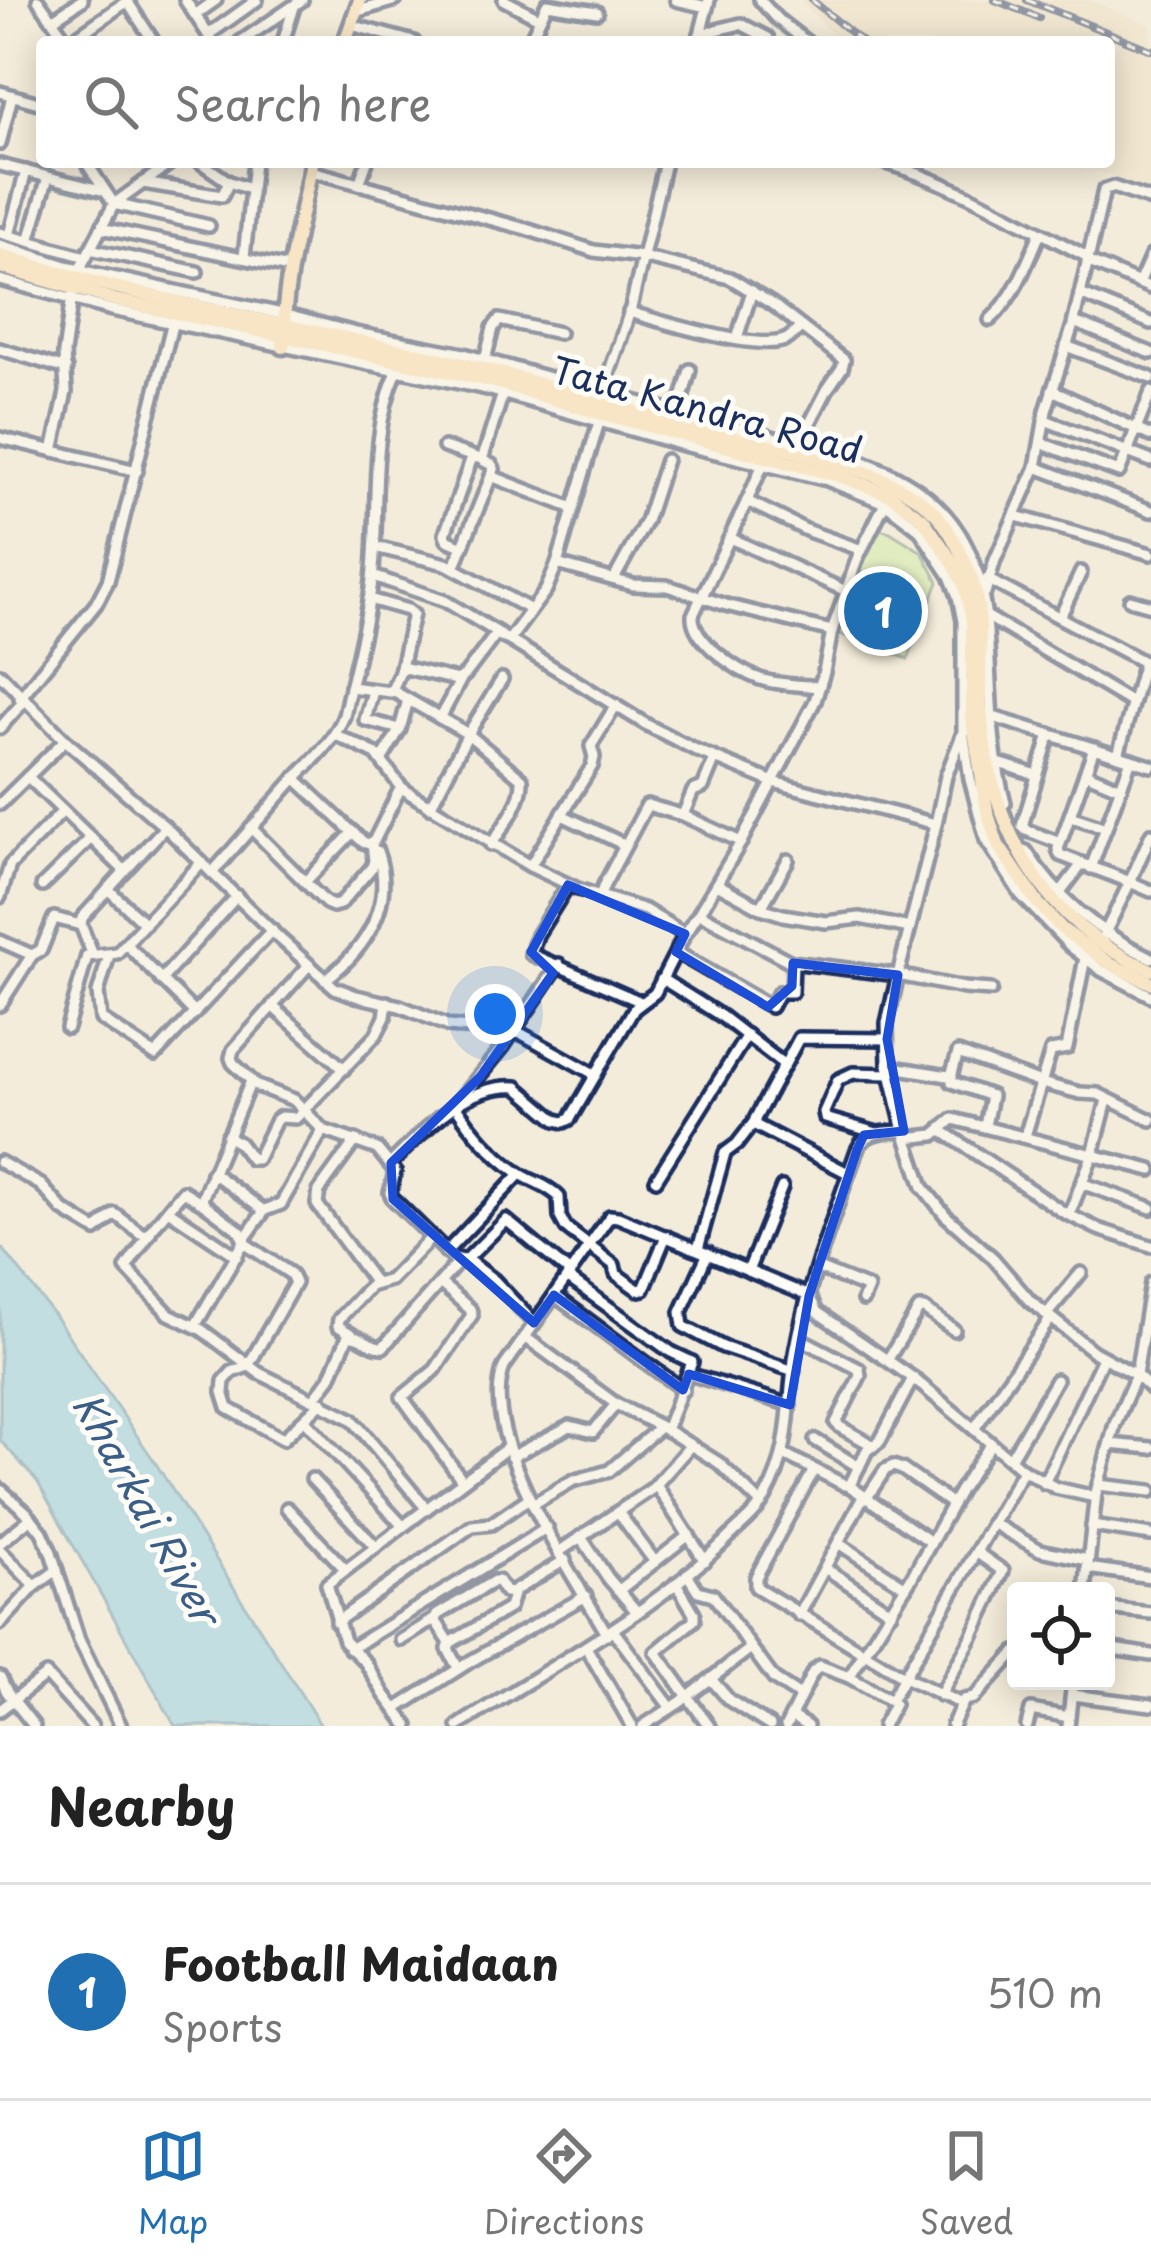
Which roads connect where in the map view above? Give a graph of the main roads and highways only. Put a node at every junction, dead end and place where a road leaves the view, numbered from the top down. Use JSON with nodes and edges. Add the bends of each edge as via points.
{"nodes":[{"id":1,"x":312,"y":168,"type":"edge"},
{"id":2,"x":0,"y":255,"type":"edge"},
{"id":3,"x":0,"y":267,"type":"edge"},
{"id":4,"x":75,"y":285,"type":"junction"},
{"id":5,"x":283,"y":331,"type":"junction"},
{"id":6,"x":602,"y":407,"type":"junction"},
{"id":7,"x":892,"y":489,"type":"junction"},
{"id":8,"x":981,"y":715,"type":"junction"},
{"id":9,"x":1151,"y":970,"type":"edge"},
{"id":10,"x":1151,"y":983,"type":"edge"}],
"edges":[{"from":1,"to":5,"type":"main road"},
{"from":2,"to":4,"type":"main road","name":"Tata Kandra Road"},
{"from":3,"to":4,"type":"main road","name":"Tata Kandra Road"},
{"from":4,"to":5,"type":"main road","name":"Tata Kandra Road"},
{"from":4,"to":5,"type":"main road","name":"Tata Kandra Road","via":[[113,305]]},
{"from":5,"to":6,"type":"main road","name":"Tata Kandra Road","via":[[499,373]]},
{"from":5,"to":6,"type":"main road","name":"Tata Kandra Road","via":[[575,410]]},
{"from":6,"to":7,"type":"main road","name":"Tata Kandra Road"},
{"from":7,"to":8,"type":"main road","name":"Tata Kandra Road","via":[[964,585]]},
{"from":7,"to":8,"type":"main road","name":"Tata Kandra Road","via":[[935,513],[970,569],[984,619]]},
{"from":8,"to":9,"type":"main road","name":"Tata Kandra Road","via":[[1015,846],[1075,923]]},
{"from":8,"to":10,"type":"main road","name":"Tata Kandra Road","via":[[987,811],[998,845],[1062,928]]}]}
